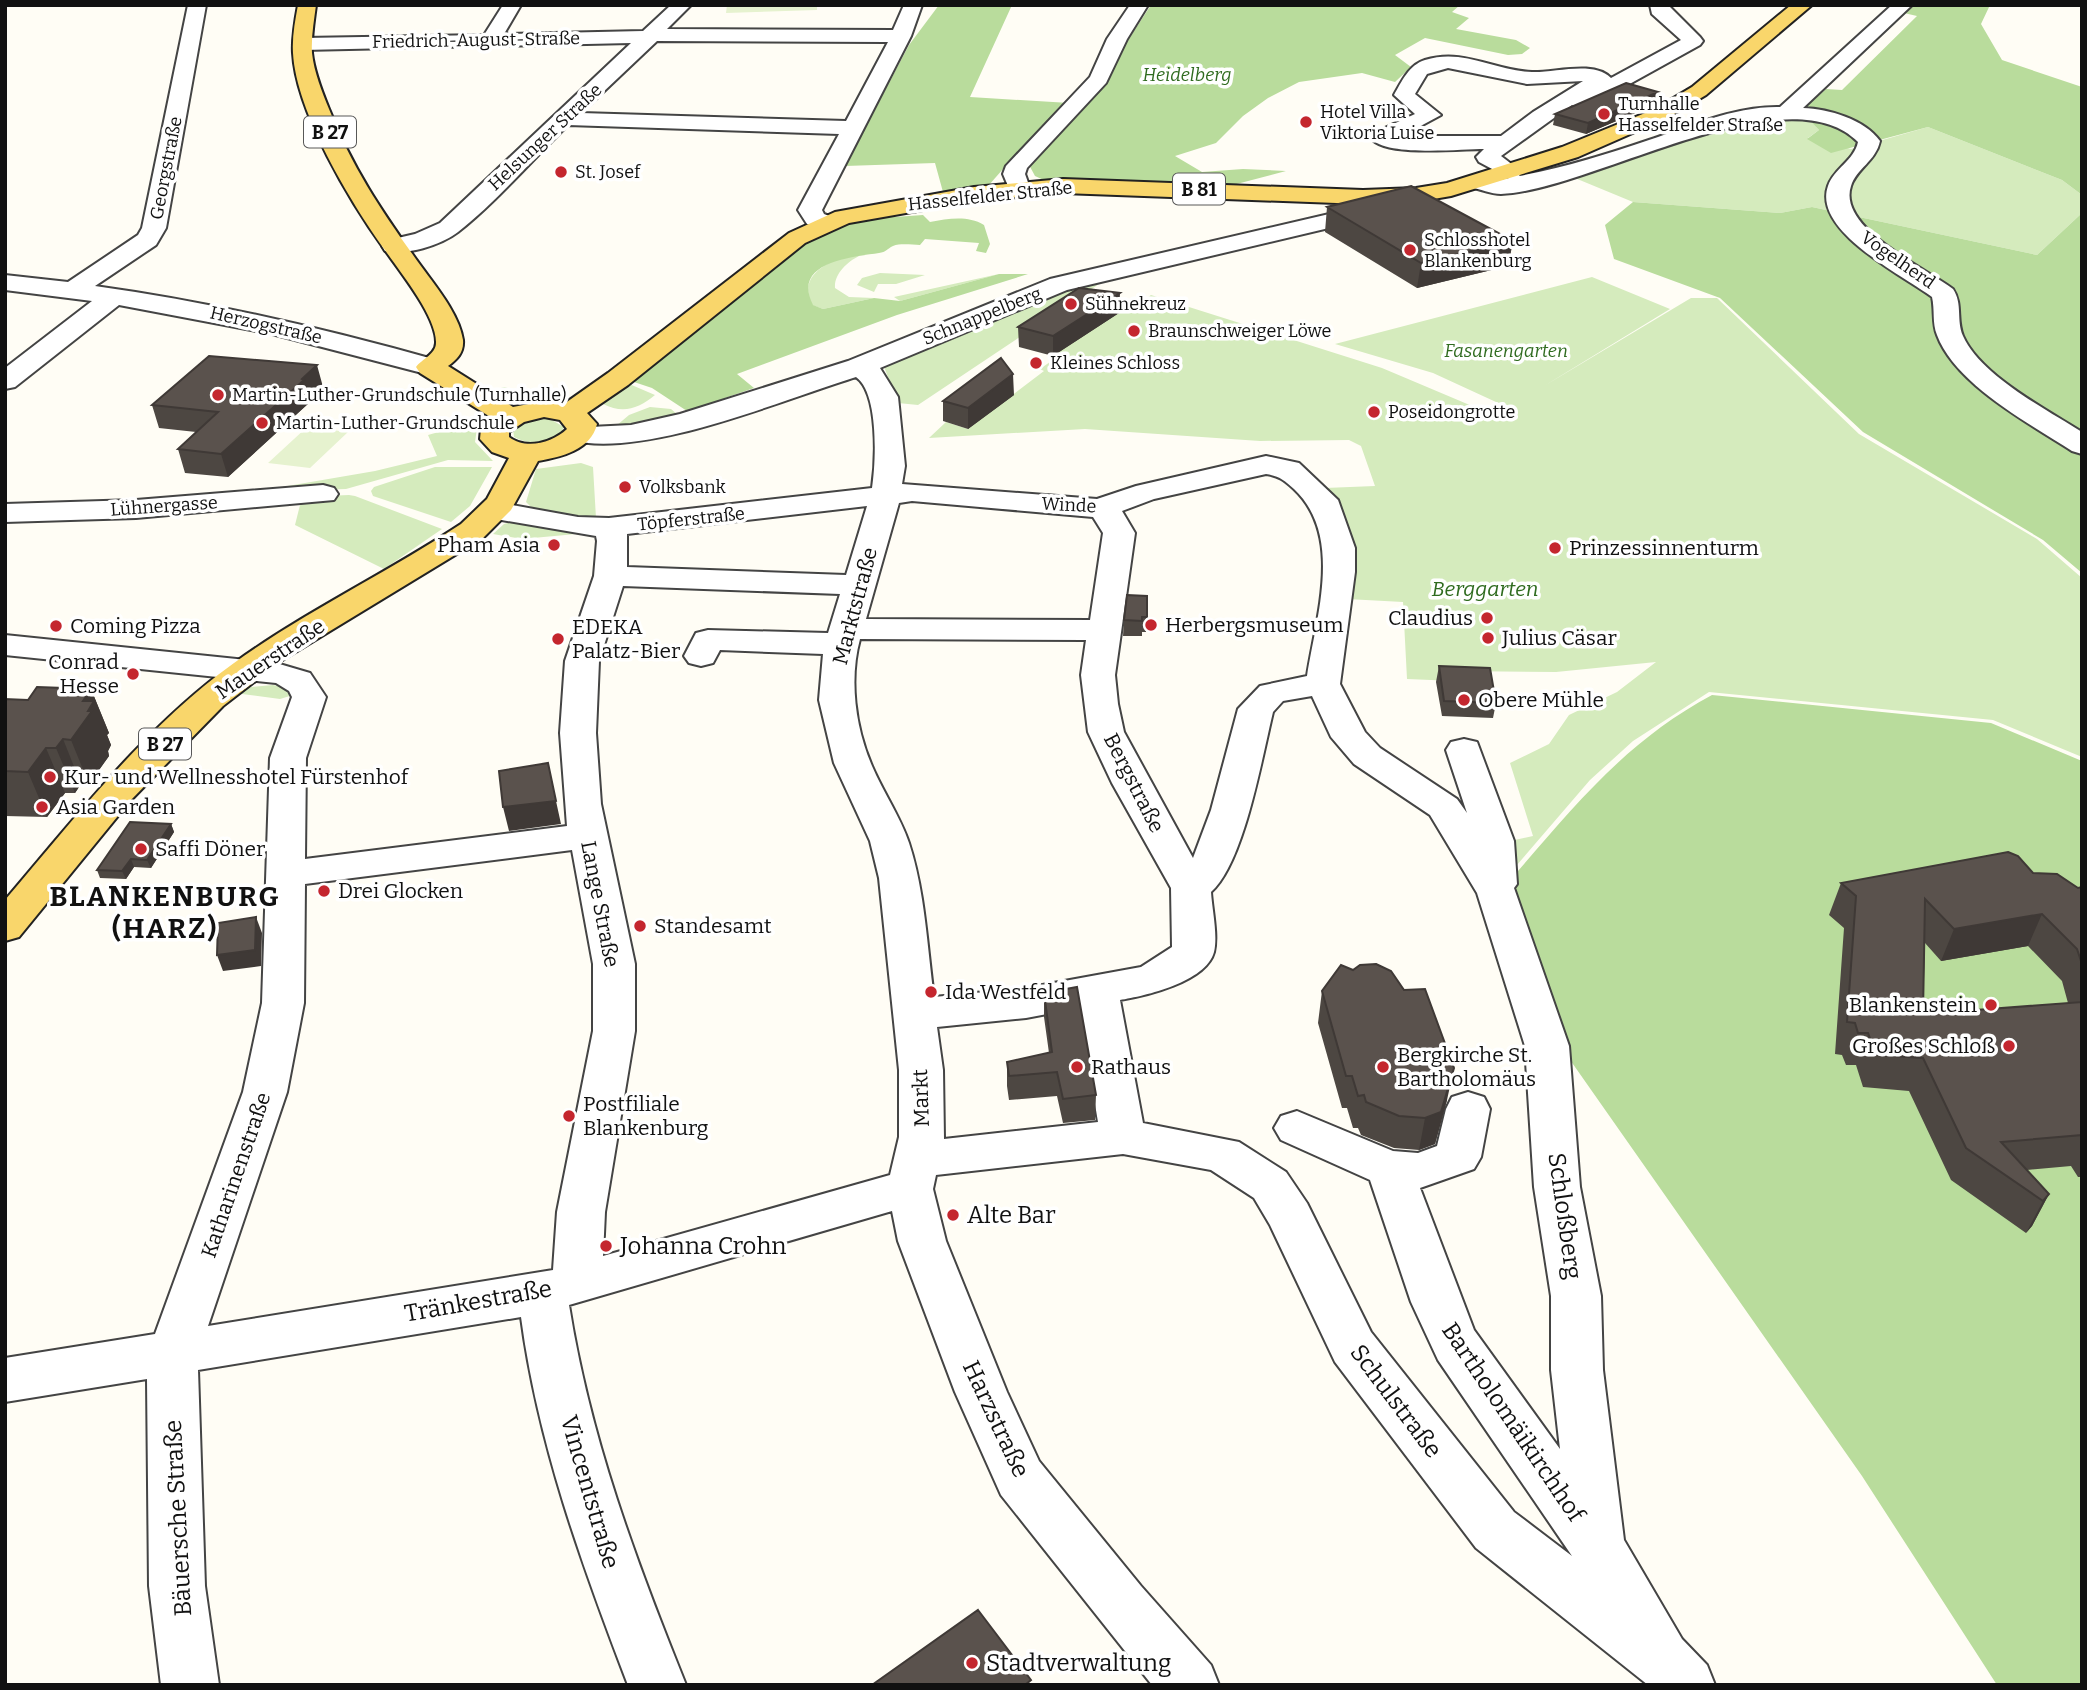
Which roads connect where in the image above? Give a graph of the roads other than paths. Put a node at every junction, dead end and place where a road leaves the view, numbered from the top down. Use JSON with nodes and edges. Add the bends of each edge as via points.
{"nodes":[{"id":1,"x":197,"y":5,"type":"edge"},
{"id":2,"x":307,"y":5,"type":"edge"},
{"id":3,"x":512,"y":5,"type":"edge"},
{"id":4,"x":682,"y":5,"type":"edge"},
{"id":5,"x":913,"y":5,"type":"edge"},
{"id":6,"x":1139,"y":5,"type":"edge"},
{"id":7,"x":1658,"y":5,"type":"edge"},
{"id":8,"x":1803,"y":5,"type":"edge"},
{"id":9,"x":1903,"y":5,"type":"edge"},
{"id":10,"x":651,"y":36,"type":"junction"},
{"id":11,"x":901,"y":36,"type":"junction"},
{"id":12,"x":491,"y":39,"type":"junction"},
{"id":13,"x":303,"y":44,"type":"junction"},
{"id":14,"x":1787,"y":112,"type":"junction"},
{"id":15,"x":564,"y":119,"type":"junction"},
{"id":16,"x":850,"y":128,"type":"junction"},
{"id":17,"x":1505,"y":142,"type":"junction"},
{"id":18,"x":1502,"y":168,"type":"junction"},
{"id":19,"x":1478,"y":182,"type":"junction"},
{"id":20,"x":1018,"y":188,"type":"junction"},
{"id":21,"x":1379,"y":197,"type":"junction"},
{"id":22,"x":827,"y":223,"type":"junction"},
{"id":23,"x":394,"y":246,"type":"junction"},
{"id":24,"x":5,"y":282,"type":"edge"},
{"id":25,"x":73,"y":290,"type":"junction"},
{"id":26,"x":116,"y":295,"type":"junction"},
{"id":27,"x":430,"y":367,"type":"junction"},
{"id":28,"x":858,"y":367,"type":"junction"},
{"id":29,"x":5,"y":382,"type":"edge"},
{"id":30,"x":510,"y":417,"type":"junction"},
{"id":31,"x":574,"y":423,"type":"junction"},
{"id":32,"x":2082,"y":444,"type":"edge"},
{"id":33,"x":528,"y":452,"type":"junction"},
{"id":34,"x":323,"y":494,"type":"dead end"},
{"id":35,"x":886,"y":494,"type":"junction"},
{"id":36,"x":1102,"y":509,"type":"junction"},
{"id":37,"x":495,"y":511,"type":"junction"},
{"id":38,"x":5,"y":513,"type":"edge"},
{"id":39,"x":609,"y":527,"type":"junction"},
{"id":40,"x":610,"y":576,"type":"junction"},
{"id":41,"x":859,"y":585,"type":"junction"},
{"id":42,"x":1103,"y":630,"type":"junction"},
{"id":43,"x":844,"y":636,"type":"junction"},
{"id":44,"x":5,"y":645,"type":"edge"},
{"id":45,"x":701,"y":656,"type":"dead end"},
{"id":46,"x":245,"y":671,"type":"junction"},
{"id":47,"x":1323,"y":684,"type":"junction"},
{"id":48,"x":1464,"y":750,"type":"dead end"},
{"id":49,"x":587,"y":836,"type":"junction"},
{"id":50,"x":284,"y":874,"type":"junction"},
{"id":51,"x":1191,"y":888,"type":"junction"},
{"id":52,"x":1497,"y":893,"type":"junction"},
{"id":53,"x":12,"y":912,"type":"edge"},
{"id":54,"x":1097,"y":990,"type":"junction"},
{"id":55,"x":916,"y":1014,"type":"junction"},
{"id":56,"x":1468,"y":1109,"type":"dead end"},
{"id":57,"x":1297,"y":1128,"type":"dead end"},
{"id":58,"x":1123,"y":1137,"type":"junction"},
{"id":59,"x":1388,"y":1168,"type":"junction"},
{"id":60,"x":914,"y":1174,"type":"junction"},
{"id":61,"x":560,"y":1288,"type":"junction"},
{"id":62,"x":176,"y":1351,"type":"junction"},
{"id":63,"x":5,"y":1380,"type":"edge"},
{"id":64,"x":1597,"y":1546,"type":"junction"},
{"id":65,"x":1676,"y":1674,"type":"edge"},
{"id":66,"x":190,"y":1685,"type":"edge"},
{"id":67,"x":657,"y":1685,"type":"edge"},
{"id":68,"x":1190,"y":1685,"type":"edge"}],
"edges":[{"from":1,"to":25,"type":"street","name":"Georgstraße","via":[[154,228],[147,240]]},
{"from":2,"to":13,"type":"main road","number":"B 27"},
{"from":3,"to":12,"type":"street"},
{"from":4,"to":10,"type":"street","name":"Helsunger Straße"},
{"from":5,"to":11,"type":"street"},
{"from":6,"to":20,"type":"street","via":[[1099,79],[1017,166]]},
{"from":7,"to":18,"type":"street","via":[[1693,41],[1569,109]]},
{"from":8,"to":18,"type":"main road","name":"Hasselfelder Straße","number":"B 81","via":[[1724,72],[1676,105],[1589,145]]},
{"from":9,"to":14,"type":"street"},
{"from":10,"to":11,"type":"street","name":"Friedrich-August-Straße"},
{"from":10,"to":12,"type":"street","name":"Friedrich-August-Straße"},
{"from":10,"to":15,"type":"street","name":"Helsunger Straße"},
{"from":11,"to":16,"type":"street"},
{"from":12,"to":13,"type":"street","name":"Friedrich-August-Straße"},
{"from":13,"to":23,"type":"main road","number":"B 27","via":[[310,85],[351,179],[373,220]]},
{"from":14,"to":19,"type":"street","name":"Vogelherd","via":[[1742,116],[1531,181],[1500,187]]},
{"from":14,"to":32,"type":"street","name":"Vogelherd","via":[[1845,124],[1869,141],[1862,161],[1837,190],[1847,221],[1872,247],[1944,294],[1950,336],[1961,356]]},
{"from":15,"to":16,"type":"street"},
{"from":15,"to":23,"type":"street","name":"Helsunger Straße","via":[[447,228]]},
{"from":16,"to":22,"type":"street","via":[[810,210],[815,219]]},
{"from":17,"to":17,"type":"street","via":[[1601,79],[1527,78],[1464,63],[1430,65],[1416,71],[1404,95],[1430,115],[1382,138],[1399,143]]},
{"from":17,"to":18,"type":"street","via":[[1488,158]]},
{"from":18,"to":19,"type":"main road","name":"Hasselfelder Straße","number":"B 81"},
{"from":19,"to":21,"type":"main road","name":"Hasselfelder Straße","number":"B 81","via":[[1428,194]]},
{"from":20,"to":21,"type":"main road","name":"Hasselfelder Straße","number":"B 81","via":[[1102,186]]},
{"from":20,"to":22,"type":"main road","name":"Hasselfelder Straße","number":"B 81","via":[[884,208]]},
{"from":21,"to":28,"type":"street","name":"Schnappelberg","via":[[1379,205],[1363,213],[1059,284]]},
{"from":22,"to":31,"type":"main road","name":"Hasselfelder Straße","number":"B 81","via":[[788,244],[618,379]]},
{"from":23,"to":27,"type":"main road","number":"B 27","via":[[451,338],[448,353]]},
{"from":24,"to":25,"type":"street","name":"Herzogstraße"},
{"from":25,"to":26,"type":"street","name":"Herzogstraße"},
{"from":26,"to":27,"type":"street","name":"Herzogstraße","via":[[241,319]]},
{"from":26,"to":29,"type":"street"},
{"from":27,"to":30,"type":"main road","name":"Herzogstraße"},
{"from":28,"to":31,"type":"street","name":"Schnappelberg","via":[[667,427],[619,435]]},
{"from":28,"to":35,"type":"street","name":"Marktstraße","via":[[870,373],[884,397],[890,466]]},
{"from":30,"to":31,"type":"main road","via":[[538,410]]},
{"from":30,"to":33,"type":"main road","via":[[497,426],[494,439],[508,449]]},
{"from":31,"to":33,"type":"main road","name":"Hasselfelder Straße","via":[[561,446]]},
{"from":33,"to":37,"type":"main road","name":"Mauerstraße","number":"B 27"},
{"from":34,"to":38,"type":"street","name":"Lühnergasse","via":[[135,509]]},
{"from":35,"to":36,"type":"street","name":"Winde","via":[[947,494]]},
{"from":35,"to":39,"type":"street","name":"Töpferstraße"},
{"from":35,"to":41,"type":"street","name":"Marktstraße"},
{"from":36,"to":42,"type":"street","name":"Bergstraße","via":[[1115,521],[1119,533]]},
{"from":36,"to":47,"type":"street","name":"Winde","via":[[1119,500],[1220,474],[1266,465],[1289,469],[1323,500],[1339,548]]},
{"from":37,"to":39,"type":"street","name":"Töpferstraße","via":[[568,525]]},
{"from":37,"to":46,"type":"main road","name":"Mauerstraße","number":"B 27","via":[[463,538]]},
{"from":39,"to":40,"type":"street","name":"Lange Straße","via":[[613,541]]},
{"from":40,"to":41,"type":"street"},
{"from":40,"to":49,"type":"street","name":"Lange Straße","via":[[582,661],[578,733]]},
{"from":41,"to":43,"type":"street","name":"Marktstraße"},
{"from":42,"to":43,"type":"street"},
{"from":42,"to":51,"type":"street","name":"Bergstraße","via":[[1098,675],[1106,732]]},
{"from":43,"to":45,"type":"street","via":[[708,640]]},
{"from":43,"to":55,"type":"street","name":"Marktstraße","via":[[837,672],[839,714],[852,763],[889,841],[899,878]]},
{"from":44,"to":46,"type":"street","name":"Katharinenstraße"},
{"from":46,"to":50,"type":"street","name":"Katharinenstraße","via":[[276,673],[300,681],[309,697],[288,758]]},
{"from":46,"to":53,"type":"main road","name":"Mauerstraße","number":"B 27","via":[[125,784]]},
{"from":47,"to":51,"type":"street","via":[[1272,693],[1256,709],[1230,810],[1206,875]]},
{"from":47,"to":52,"type":"street","name":"Schloßberg","via":[[1349,737],[1367,756],[1444,807]]},
{"from":48,"to":52,"type":"street","name":"Schloßberg","via":[[1495,841]]},
{"from":49,"to":50,"type":"street"},
{"from":49,"to":61,"type":"street","name":"Lange Straße","via":[[614,964],[614,1031],[581,1212]]},
{"from":50,"to":62,"type":"street","name":"Katharinenstraße","via":[[283,1003],[262,1108]]},
{"from":51,"to":54,"type":"street","name":"Bergstraße","via":[[1194,953],[1151,980]]},
{"from":52,"to":64,"type":"street","name":"Schloßberg","via":[[1547,1046],[1557,1187],[1576,1296],[1577,1370]]},
{"from":54,"to":55,"type":"street","via":[[1026,1003]]},
{"from":54,"to":58,"type":"street"},
{"from":55,"to":60,"type":"street","name":"Markt","via":[[922,1138]]},
{"from":56,"to":59,"type":"street","via":[[1458,1157],[1419,1171]]},
{"from":57,"to":59,"type":"street"},
{"from":58,"to":60,"type":"street","name":"Markt"},
{"from":58,"to":65,"type":"street","name":"Schulstraße","via":[[1223,1154],[1270,1185],[1290,1216],[1353,1347],[1495,1530]]},
{"from":59,"to":64,"type":"street","name":"Bartholomäikirchhof","via":[[1403,1198],[1441,1317],[1456,1345]]},
{"from":60,"to":61,"type":"street","name":"Tränkestraße","via":[[873,1197]]},
{"from":60,"to":68,"type":"street","name":"Harzstraße","via":[[922,1241],[1020,1478]]},
{"from":61,"to":62,"type":"street","name":"Tränkestraße"},
{"from":61,"to":67,"type":"street","name":"Vincentstraße","via":[[563,1403],[605,1553]]},
{"from":62,"to":63,"type":"street","name":"Tränkestraße"},
{"from":62,"to":66,"type":"street","name":"Bäuersche Straße","via":[[172,1370],[177,1586]]},
{"from":64,"to":65,"type":"street","name":"Bartholomäikirchhof"}]}
